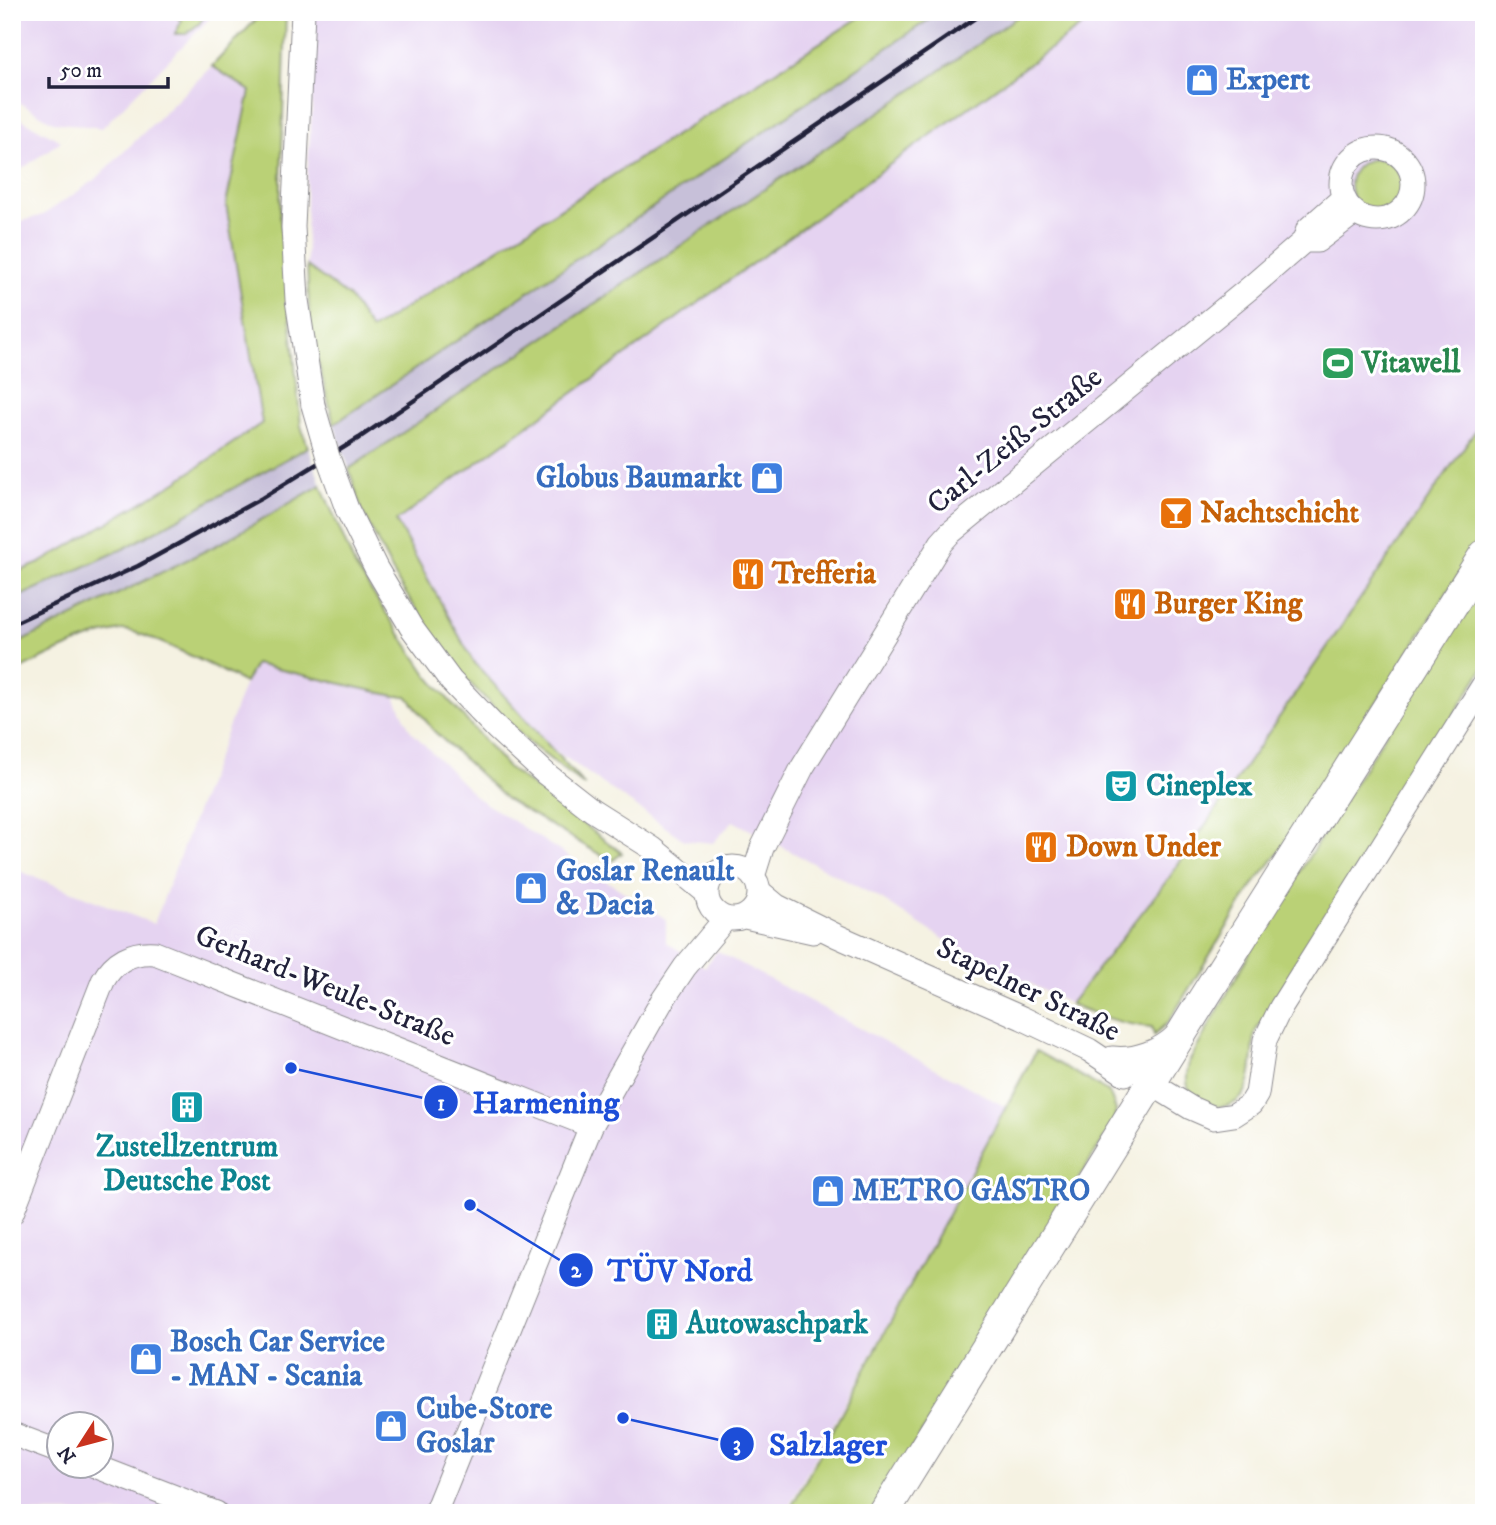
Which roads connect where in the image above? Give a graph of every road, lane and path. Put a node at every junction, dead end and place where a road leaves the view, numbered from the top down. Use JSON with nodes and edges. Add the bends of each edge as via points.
{"nodes":[{"id":1,"x":303,"y":12,"type":"edge"},
{"id":2,"x":1349,"y":205,"type":"dead end"},
{"id":3,"x":1484,"y":555,"type":"edge"},
{"id":4,"x":1484,"y":684,"type":"edge"},
{"id":5,"x":751,"y":878,"type":"junction"},
{"id":6,"x":721,"y":901,"type":"junction"},
{"id":7,"x":837,"y":936,"type":"junction"},
{"id":8,"x":1186,"y":1026,"type":"junction"},
{"id":9,"x":1089,"y":1051,"type":"junction"},
{"id":10,"x":1116,"y":1059,"type":"junction"},
{"id":11,"x":1150,"y":1083,"type":"junction"},
{"id":12,"x":591,"y":1126,"type":"junction"},
{"id":13,"x":12,"y":1213,"type":"edge"},
{"id":14,"x":12,"y":1434,"type":"edge"},
{"id":15,"x":46,"y":1447,"type":"edge"},
{"id":16,"x":116,"y":1473,"type":"edge"},
{"id":17,"x":216,"y":1513,"type":"edge"},
{"id":18,"x":435,"y":1513,"type":"edge"},
{"id":19,"x":884,"y":1513,"type":"edge"}],
"edges":[{"from":1,"to":6,"type":"street","name":"Stapelner Straße","bridge":true,"via":[[293,227],[297,300],[313,405],[347,509],[411,627],[451,681],[546,774]]},
{"from":2,"to":5,"type":"street","name":"Carl-Zeiß-Straße","via":[[1317,241],[1304,241],[941,543],[802,768]]},
{"from":3,"to":8,"type":"main road"},
{"from":4,"to":11,"type":"street","via":[[1281,1007],[1265,1040],[1257,1094],[1251,1104],[1234,1115],[1214,1118]]},
{"from":5,"to":6,"type":"street","via":[[731,867]]},
{"from":5,"to":6,"type":"street","via":[[756,906]]},
{"from":5,"to":7,"type":"street","name":"Stapelner Straße","via":[[777,906]]},
{"from":6,"to":7,"type":"street","name":"Stapelner Straße","via":[[793,929]]},
{"from":6,"to":12,"type":"street"},
{"from":7,"to":9,"type":"street","name":"Stapelner Straße"},
{"from":8,"to":10,"type":"street","via":[[1159,1049]]},
{"from":8,"to":11,"type":"main road"},
{"from":9,"to":10,"type":"street"},
{"from":9,"to":11,"type":"street","name":"Stapelner Straße"},
{"from":10,"to":11,"type":"street","name":"Stapelner Straße","via":[[1136,1068]]},
{"from":11,"to":19,"type":"main road"},
{"from":12,"to":13,"type":"street","name":"Gerhard-Weule-Straße","via":[[155,953],[141,953],[121,960],[103,981]]},
{"from":12,"to":18,"type":"street"},
{"from":14,"to":15,"type":"street"},
{"from":16,"to":17,"type":"street"}]}
